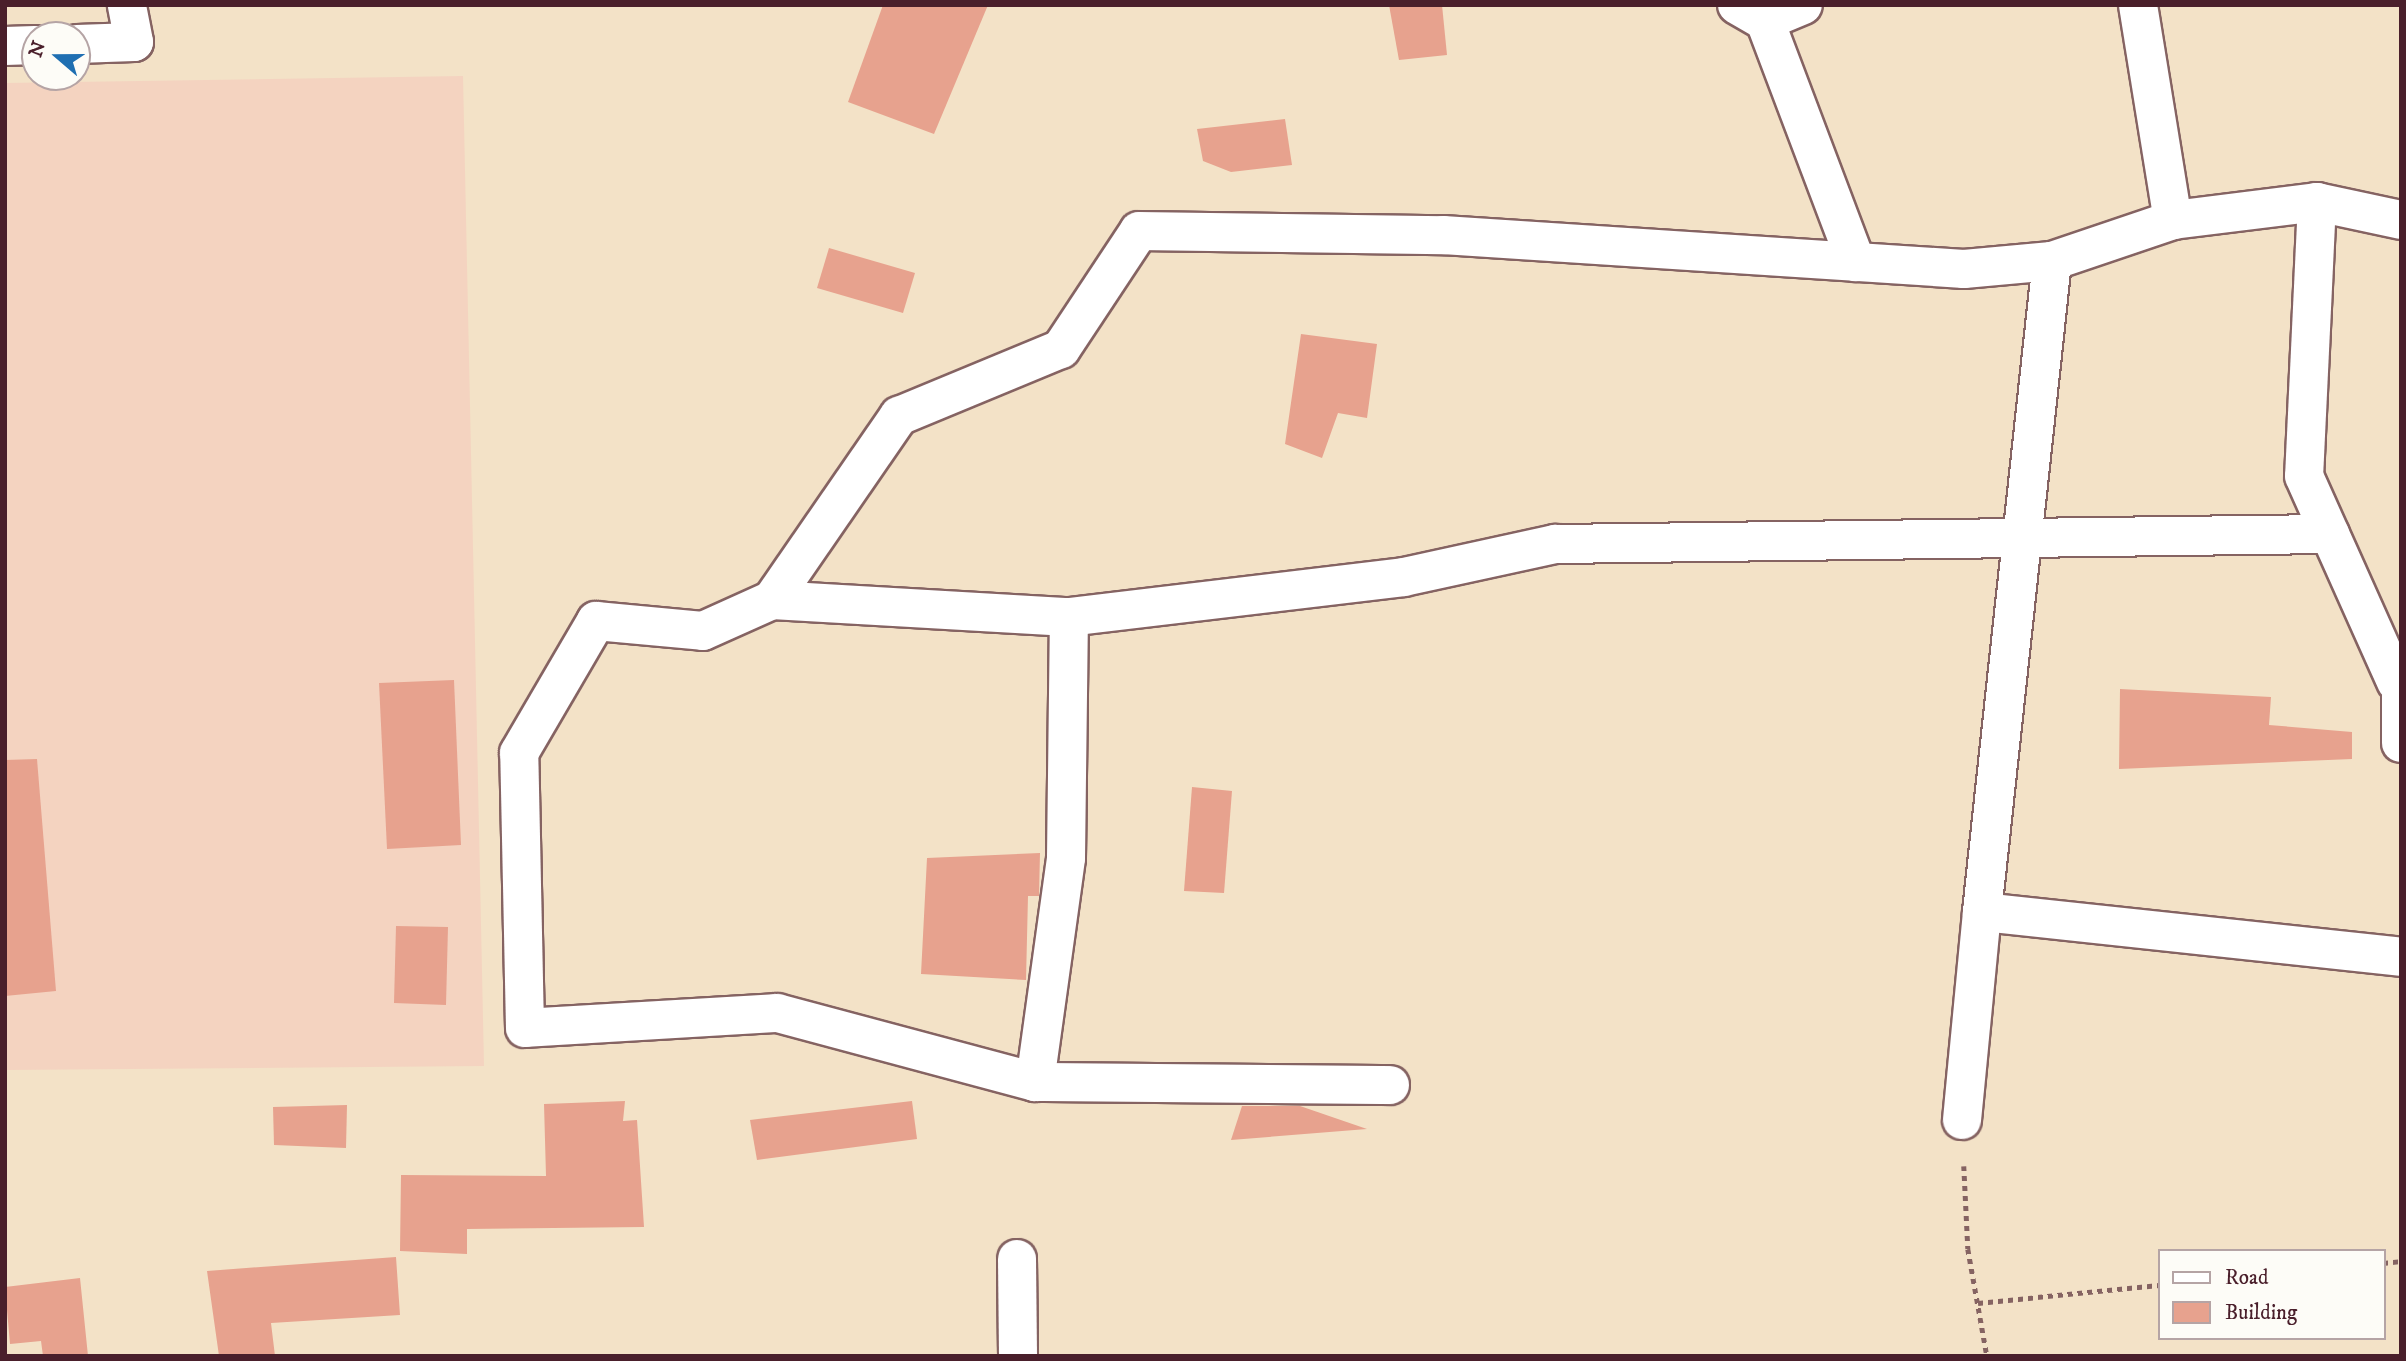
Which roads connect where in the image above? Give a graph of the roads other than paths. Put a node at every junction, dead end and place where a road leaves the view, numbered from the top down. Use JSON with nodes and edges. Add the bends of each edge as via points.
{"nodes":[{"id":1,"x":127,"y":5,"type":"edge"},
{"id":2,"x":1803,"y":5,"type":"edge"},
{"id":3,"x":2138,"y":5,"type":"edge"},
{"id":4,"x":1751,"y":13,"type":"edge"},
{"id":5,"x":91,"y":44,"type":"edge"},
{"id":6,"x":2317,"y":202,"type":"junction"},
{"id":7,"x":2174,"y":220,"type":"junction"},
{"id":8,"x":2401,"y":220,"type":"edge"},
{"id":9,"x":2052,"y":261,"type":"junction"},
{"id":10,"x":1856,"y":262,"type":"junction"},
{"id":11,"x":2330,"y":534,"type":"junction"},
{"id":12,"x":2022,"y":538,"type":"junction"},
{"id":13,"x":772,"y":600,"type":"junction"},
{"id":14,"x":1069,"y":617,"type":"junction"},
{"id":15,"x":2398,"y":672,"type":"edge"},
{"id":16,"x":2401,"y":743,"type":"edge"},
{"id":17,"x":1982,"y":912,"type":"junction"},
{"id":18,"x":2401,"y":957,"type":"edge"},
{"id":19,"x":1035,"y":1082,"type":"junction"},
{"id":20,"x":1390,"y":1085,"type":"dead end"},
{"id":21,"x":1962,"y":1120,"type":"road end"},
{"id":22,"x":1017,"y":1259,"type":"dead end"},
{"id":23,"x":1018,"y":1356,"type":"edge"}],
"edges":[{"from":1,"to":5,"type":"street","via":[[134,42]]},
{"from":2,"to":4,"type":"street"},
{"from":3,"to":7,"type":"street"},
{"from":4,"to":10,"type":"street"},
{"from":6,"to":7,"type":"street"},
{"from":6,"to":8,"type":"street"},
{"from":6,"to":11,"type":"street","via":[[2304,476]]},
{"from":7,"to":9,"type":"street"},
{"from":9,"to":10,"type":"street","via":[[1964,269]]},
{"from":9,"to":12,"type":"street"},
{"from":10,"to":13,"type":"street","via":[[1443,235],[1139,231],[1061,349],[899,416]]},
{"from":11,"to":12,"type":"street"},
{"from":11,"to":15,"type":"street"},
{"from":12,"to":14,"type":"street","via":[[1555,544],[1404,577]]},
{"from":12,"to":17,"type":"street"},
{"from":13,"to":14,"type":"street"},
{"from":13,"to":19,"type":"street","via":[[703,631],[596,621],[519,753],[525,1028],[777,1013]]},
{"from":14,"to":19,"type":"street","via":[[1066,858]]},
{"from":15,"to":16,"type":"street"},
{"from":17,"to":18,"type":"street"},
{"from":17,"to":21,"type":"street"},
{"from":19,"to":20,"type":"street"},
{"from":22,"to":23,"type":"street"}]}
